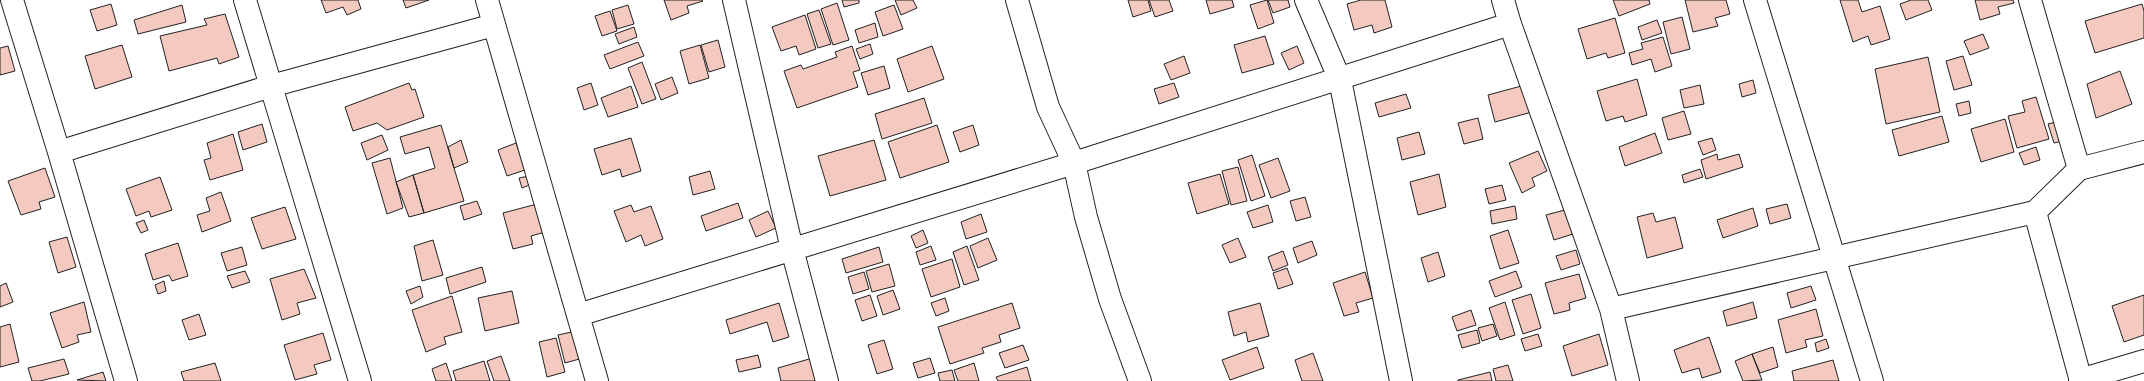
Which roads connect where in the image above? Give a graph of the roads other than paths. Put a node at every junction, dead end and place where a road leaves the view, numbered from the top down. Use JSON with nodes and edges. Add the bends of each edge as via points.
{"nodes":[{"id":1,"x":12,"y":0,"type":"edge"},
{"id":2,"x":244,"y":0,"type":"edge"},
{"id":3,"x":487,"y":0,"type":"edge"},
{"id":4,"x":734,"y":0,"type":"edge"},
{"id":5,"x":1017,"y":0,"type":"edge"},
{"id":6,"x":1306,"y":0,"type":"edge"},
{"id":7,"x":1503,"y":0,"type":"edge"},
{"id":8,"x":1754,"y":0,"type":"edge"},
{"id":9,"x":2030,"y":0,"type":"edge"},
{"id":10,"x":1510,"y":24,"type":"junction"},
{"id":11,"x":494,"y":25,"type":"junction"},
{"id":12,"x":1340,"y":80,"type":"junction"},
{"id":13,"x":271,"y":86,"type":"junction"},
{"id":14,"x":59,"y":152,"type":"junction"},
{"id":15,"x":2144,"y":152,"type":"edge"},
{"id":16,"x":1074,"y":163,"type":"junction"},
{"id":17,"x":2079,"y":169,"type":"junction"},
{"id":18,"x":2035,"y":212,"type":"junction"},
{"id":19,"x":792,"y":249,"type":"junction"},
{"id":20,"x":1834,"y":259,"type":"junction"},
{"id":21,"x":1611,"y":309,"type":"junction"},
{"id":22,"x":578,"y":315,"type":"junction"},
{"id":23,"x":2144,"y":361,"type":"edge"},
{"id":24,"x":2081,"y":380,"type":"edge"},
{"id":25,"x":126,"y":381,"type":"edge"},
{"id":26,"x":360,"y":381,"type":"edge"},
{"id":27,"x":597,"y":381,"type":"edge"},
{"id":28,"x":827,"y":381,"type":"edge"},
{"id":29,"x":1140,"y":381,"type":"edge"},
{"id":30,"x":1401,"y":381,"type":"edge"},
{"id":31,"x":1628,"y":381,"type":"edge"},
{"id":32,"x":1872,"y":381,"type":"edge"}],
"edges":[{"from":1,"to":14,"type":"street"},
{"from":2,"to":13,"type":"street"},
{"from":3,"to":11,"type":"street"},
{"from":4,"to":19,"type":"street"},
{"from":5,"to":16,"type":"street","via":[[1048,108]]},
{"from":6,"to":12,"type":"street"},
{"from":7,"to":10,"type":"street"},
{"from":8,"to":20,"type":"street"},
{"from":9,"to":17,"type":"street"},
{"from":10,"to":12,"type":"street"},
{"from":10,"to":21,"type":"street"},
{"from":11,"to":13,"type":"street"},
{"from":11,"to":22,"type":"street"},
{"from":12,"to":16,"type":"street"},
{"from":12,"to":30,"type":"street"},
{"from":13,"to":14,"type":"street"},
{"from":13,"to":26,"type":"street"},
{"from":14,"to":25,"type":"street"},
{"from":15,"to":17,"type":"street"},
{"from":16,"to":19,"type":"street"},
{"from":16,"to":29,"type":"street","via":[[1086,217],[1110,299]]},
{"from":17,"to":18,"type":"street"},
{"from":18,"to":20,"type":"street"},
{"from":18,"to":24,"type":"street"},
{"from":19,"to":22,"type":"street"},
{"from":19,"to":28,"type":"street"},
{"from":20,"to":21,"type":"street"},
{"from":20,"to":32,"type":"street"},
{"from":21,"to":31,"type":"street"},
{"from":22,"to":27,"type":"street"},
{"from":23,"to":24,"type":"street"}]}
